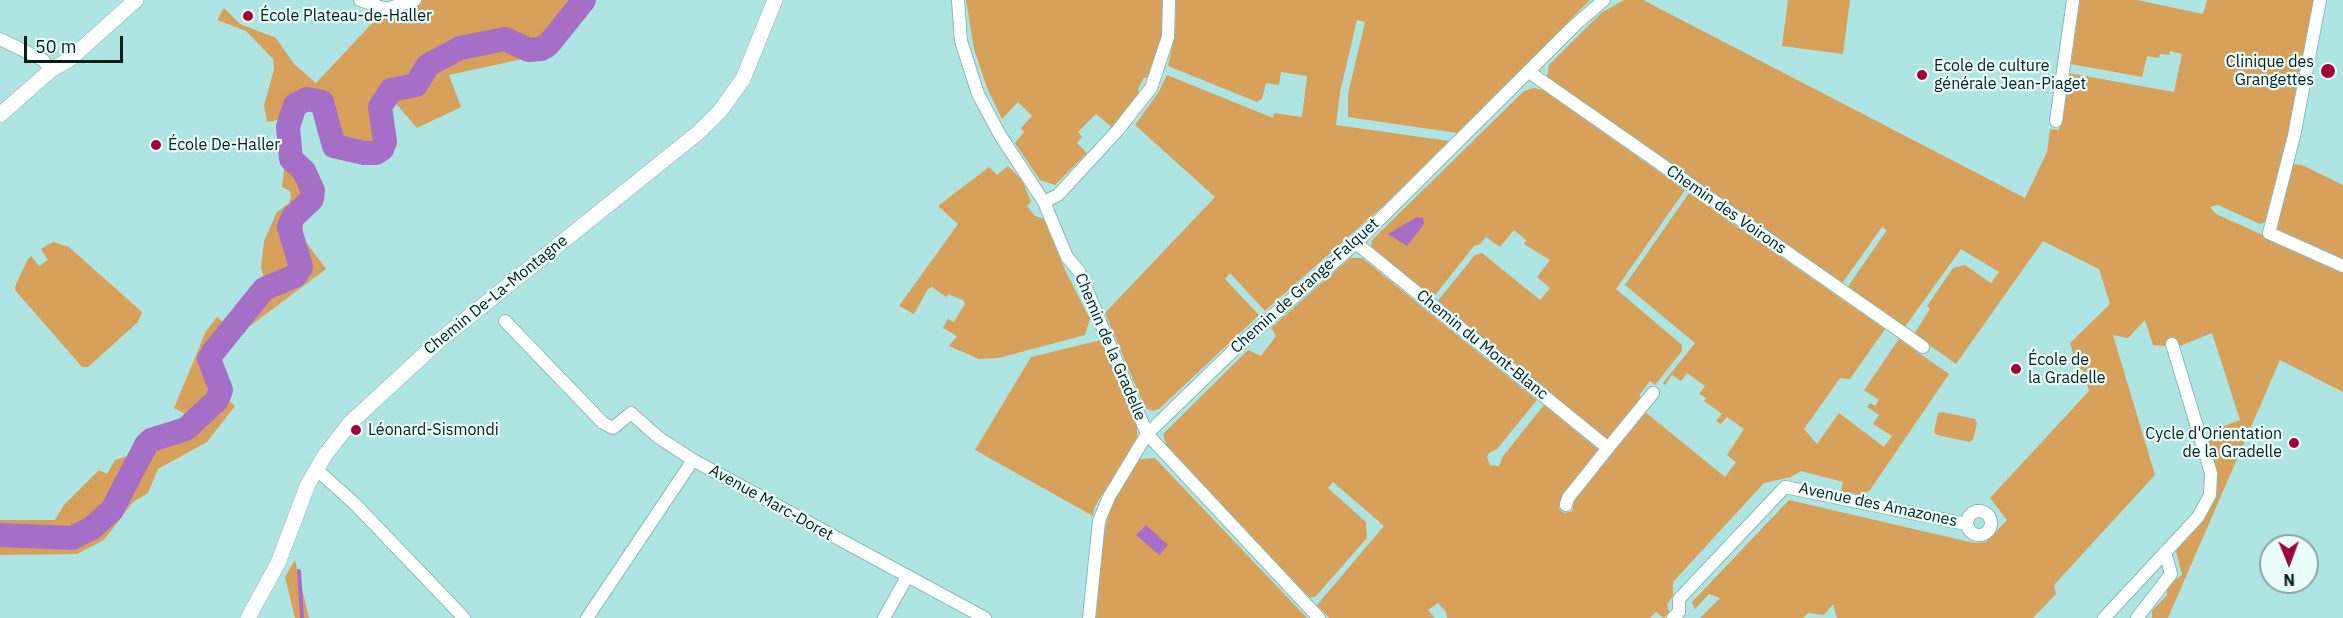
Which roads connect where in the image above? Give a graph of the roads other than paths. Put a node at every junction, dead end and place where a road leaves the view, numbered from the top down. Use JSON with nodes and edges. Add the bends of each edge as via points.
{"nodes":[{"id":1,"x":122,"y":0,"type":"edge"},
{"id":2,"x":136,"y":0,"type":"edge"},
{"id":3,"x":360,"y":0,"type":"edge"},
{"id":4,"x":415,"y":0,"type":"edge"},
{"id":5,"x":775,"y":0,"type":"edge"},
{"id":6,"x":958,"y":0,"type":"edge"},
{"id":7,"x":1169,"y":0,"type":"edge"},
{"id":8,"x":1604,"y":0,"type":"edge"},
{"id":9,"x":2073,"y":0,"type":"edge"},
{"id":10,"x":2320,"y":0,"type":"edge"},
{"id":11,"x":0,"y":39,"type":"edge"},
{"id":12,"x":51,"y":70,"type":"junction"},
{"id":13,"x":1529,"y":72,"type":"junction"},
{"id":14,"x":0,"y":115,"type":"edge"},
{"id":15,"x":2056,"y":121,"type":"dead end"},
{"id":16,"x":1044,"y":202,"type":"junction"},
{"id":17,"x":1356,"y":243,"type":"junction"},
{"id":18,"x":2343,"y":266,"type":"edge"},
{"id":19,"x":505,"y":321,"type":"dead end"},
{"id":20,"x":2172,"y":344,"type":"dead end"},
{"id":21,"x":1923,"y":347,"type":"dead end"},
{"id":22,"x":1653,"y":393,"type":"dead end"},
{"id":23,"x":1147,"y":434,"type":"junction"},
{"id":24,"x":1608,"y":448,"type":"junction"},
{"id":25,"x":693,"y":460,"type":"junction"},
{"id":26,"x":316,"y":469,"type":"junction"},
{"id":27,"x":1566,"y":505,"type":"dead end"},
{"id":28,"x":1966,"y":524,"type":"dead end"},
{"id":29,"x":2165,"y":552,"type":"junction"},
{"id":30,"x":907,"y":577,"type":"junction"},
{"id":31,"x":248,"y":618,"type":"edge"},
{"id":32,"x":464,"y":618,"type":"edge"},
{"id":33,"x":587,"y":618,"type":"edge"},
{"id":34,"x":884,"y":618,"type":"edge"},
{"id":35,"x":985,"y":618,"type":"edge"},
{"id":36,"x":1089,"y":618,"type":"edge"},
{"id":37,"x":1318,"y":618,"type":"edge"},
{"id":38,"x":1673,"y":618,"type":"edge"},
{"id":39,"x":2104,"y":618,"type":"edge"},
{"id":40,"x":2137,"y":618,"type":"edge"}],
"edges":[{"from":1,"to":12,"type":"street","via":[[65,51]]},
{"from":2,"to":12,"type":"street","via":[[70,59]]},
{"from":3,"to":4,"type":"street","via":[[386,9]]},
{"from":5,"to":26,"type":"street","name":"Chemin De-La-Montagne","via":[[743,79],[720,111],[409,366],[350,423]]},
{"from":6,"to":16,"type":"street","name":"Chemin de la Gradelle","via":[[961,40],[978,94]]},
{"from":7,"to":16,"type":"street","via":[[1168,37],[1150,88],[1117,131],[1058,195]]},
{"from":8,"to":13,"type":"street","name":"Chemin de Grange-Falquet"},
{"from":9,"to":15,"type":"street"},
{"from":10,"to":18,"type":"street","via":[[2294,136],[2269,233]]},
{"from":11,"to":12,"type":"street","via":[[43,60]]},
{"from":12,"to":14,"type":"street"},
{"from":13,"to":17,"type":"street","name":"Chemin de Grange-Falquet"},
{"from":13,"to":21,"type":"street","name":"Chemin des Voirons"},
{"from":16,"to":23,"type":"street","name":"Chemin de la Gradelle","via":[[1067,257],[1079,271]]},
{"from":17,"to":23,"type":"street","name":"Chemin de Grange-Falquet","via":[[1237,347]]},
{"from":17,"to":24,"type":"street","name":"Chemin du Mont-Blanc"},
{"from":19,"to":25,"type":"street","via":[[603,423],[613,428],[631,412],[658,437]]},
{"from":20,"to":29,"type":"street","via":[[2211,473],[2210,495],[2198,518]]},
{"from":22,"to":24,"type":"street"},
{"from":23,"to":36,"type":"street","name":"Chemin de Grange-Falquet","via":[[1099,521]]},
{"from":23,"to":37,"type":"street","name":"Chemin de la Gradelle"},
{"from":24,"to":27,"type":"street"},
{"from":25,"to":30,"type":"street","name":"Avenue Marc-Doret"},
{"from":25,"to":33,"type":"street","name":"Avenue Marc-Doret"},
{"from":26,"to":31,"type":"street","name":"Chemin De-La-Montagne","via":[[278,563]]},
{"from":26,"to":32,"type":"street","via":[[355,504]]},
{"from":28,"to":38,"type":"street","name":"Avenue des Amazones","via":[[1785,487],[1679,599],[1679,612]]},
{"from":29,"to":39,"type":"street"},
{"from":29,"to":40,"type":"street","via":[[2172,574]]},
{"from":30,"to":34,"type":"street"},
{"from":30,"to":35,"type":"street","name":"Avenue Marc-Doret"}]}
